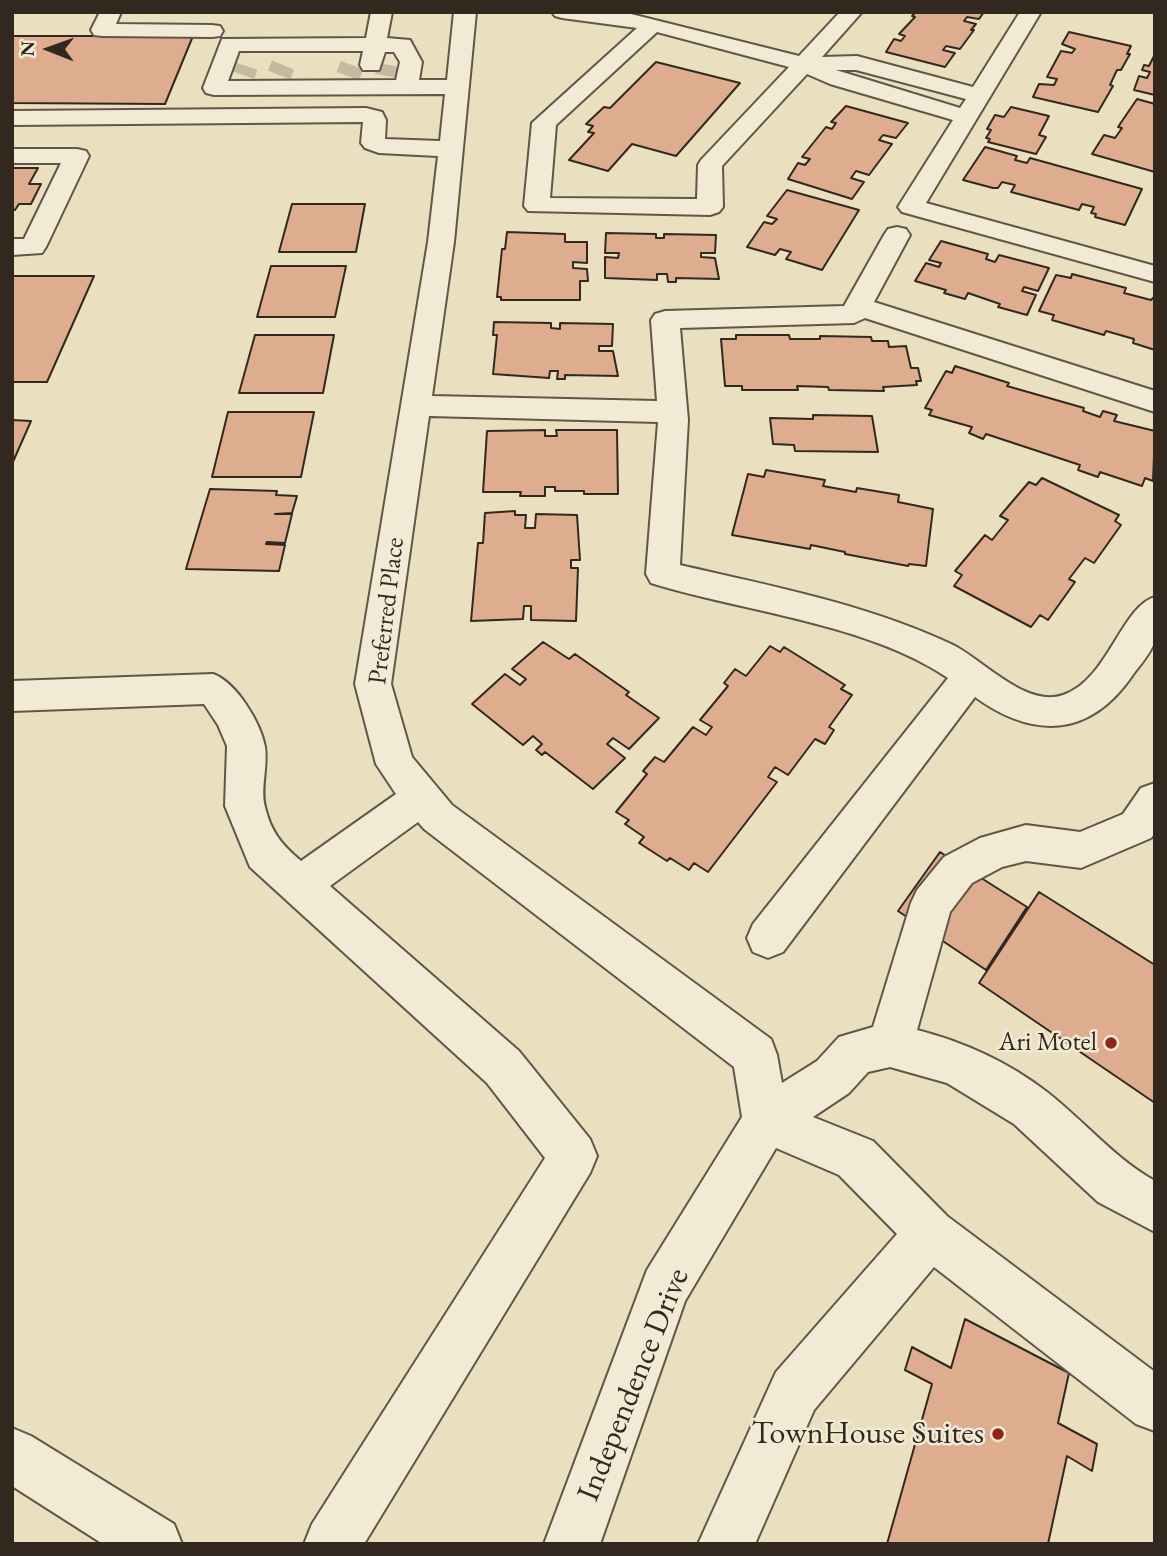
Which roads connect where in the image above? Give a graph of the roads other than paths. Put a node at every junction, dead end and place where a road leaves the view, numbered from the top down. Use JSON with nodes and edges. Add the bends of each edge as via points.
{"nodes":[{"id":1,"x":111,"y":12,"type":"edge"},
{"id":2,"x":382,"y":12,"type":"edge"},
{"id":3,"x":466,"y":12,"type":"edge"},
{"id":4,"x":562,"y":12,"type":"edge"},
{"id":5,"x":852,"y":12,"type":"edge"},
{"id":6,"x":1031,"y":12,"type":"edge"},
{"id":7,"x":216,"y":22,"type":"edge"},
{"id":8,"x":651,"y":26,"type":"junction"},
{"id":9,"x":202,"y":56,"type":"dead end"},
{"id":10,"x":804,"y":64,"type":"junction"},
{"id":11,"x":363,"y":69,"type":"junction"},
{"id":12,"x":457,"y":87,"type":"junction"},
{"id":13,"x":186,"y":92,"type":"dead end"},
{"id":14,"x":973,"y":106,"type":"junction"},
{"id":15,"x":176,"y":117,"type":"junction"},
{"id":16,"x":12,"y":118,"type":"edge"},
{"id":17,"x":451,"y":149,"type":"junction"},
{"id":18,"x":12,"y":156,"type":"edge"},
{"id":19,"x":897,"y":235,"type":"dead end"},
{"id":20,"x":12,"y":247,"type":"edge"},
{"id":21,"x":1155,"y":274,"type":"edge"},
{"id":22,"x":858,"y":306,"type":"junction"},
{"id":23,"x":1155,"y":402,"type":"edge"},
{"id":24,"x":416,"y":406,"type":"junction"},
{"id":25,"x":673,"y":412,"type":"junction"},
{"id":26,"x":1155,"y":610,"type":"edge"},
{"id":27,"x":971,"y":675,"type":"junction"},
{"id":28,"x":12,"y":696,"type":"edge"},
{"id":29,"x":422,"y":797,"type":"junction"},
{"id":30,"x":1155,"y":800,"type":"edge"},
{"id":31,"x":301,"y":884,"type":"junction"},
{"id":32,"x":768,"y":938,"type":"dead end"},
{"id":33,"x":890,"y":1045,"type":"junction"},
{"id":34,"x":766,"y":1121,"type":"junction"},
{"id":35,"x":1155,"y":1208,"type":"edge"},
{"id":36,"x":930,"y":1233,"type":"junction"},
{"id":37,"x":1155,"y":1405,"type":"edge"},
{"id":38,"x":12,"y":1455,"type":"edge"},
{"id":39,"x":154,"y":1544,"type":"edge"},
{"id":40,"x":332,"y":1544,"type":"edge"},
{"id":41,"x":572,"y":1544,"type":"edge"},
{"id":42,"x":726,"y":1544,"type":"edge"}],
"edges":[{"from":1,"to":7,"type":"street","via":[[102,30]]},
{"from":2,"to":11,"type":"street"},
{"from":3,"to":12,"type":"street","name":"Preferred Place"},
{"from":4,"to":8,"type":"street"},
{"from":5,"to":10,"type":"street"},
{"from":6,"to":14,"type":"street"},
{"from":7,"to":9,"type":"street"},
{"from":8,"to":10,"type":"street"},
{"from":8,"to":10,"type":"street","via":[[544,123],[537,206],[710,207],[710,165]]},
{"from":10,"to":14,"type":"street","via":[[857,63]]},
{"from":11,"to":11,"type":"street","via":[[273,65]]},
{"from":11,"to":12,"type":"street"},
{"from":12,"to":17,"type":"street","name":"Preferred Place"},
{"from":13,"to":15,"type":"street"},
{"from":14,"to":21,"type":"street","via":[[911,207]]},
{"from":15,"to":16,"type":"street"},
{"from":15,"to":17,"type":"street","via":[[366,115],[374,117],[372,139],[379,146]]},
{"from":17,"to":24,"type":"street","name":"Preferred Place"},
{"from":18,"to":20,"type":"street","via":[[77,156],[33,247]]},
{"from":19,"to":22,"type":"street"},
{"from":22,"to":23,"type":"street"},
{"from":22,"to":25,"type":"street","via":[[854,314],[665,320]]},
{"from":24,"to":25,"type":"street"},
{"from":24,"to":29,"type":"street","name":"Preferred Place","via":[[373,684],[396,764]]},
{"from":25,"to":27,"type":"street","via":[[663,574],[877,628],[941,656]]},
{"from":26,"to":27,"type":"street","via":[[1103,689],[1083,704],[1049,713],[1015,704]]},
{"from":27,"to":32,"type":"street"},
{"from":28,"to":31,"type":"street","via":[[214,689],[234,717],[246,746],[245,806],[264,854]]},
{"from":29,"to":31,"type":"street"},
{"from":29,"to":34,"type":"street","name":"Preferred Place","via":[[438,817],[755,1055]]},
{"from":30,"to":33,"type":"street","via":[[1137,826],[1081,850],[1026,843],[994,851],[958,870],[932,903]]},
{"from":31,"to":40,"type":"street","via":[[503,1067],[573,1156]]},
{"from":33,"to":34,"type":"street","via":[[855,1053],[833,1077]]},
{"from":33,"to":35,"type":"street","via":[[967,1069],[1030,1108],[1115,1185]]},
{"from":34,"to":36,"type":"street","via":[[856,1158]]},
{"from":34,"to":41,"type":"street","name":"Independence Drive","via":[[666,1289]]},
{"from":36,"to":37,"type":"street"},
{"from":36,"to":42,"type":"street","via":[[795,1391]]},
{"from":38,"to":39,"type":"street"}]}
